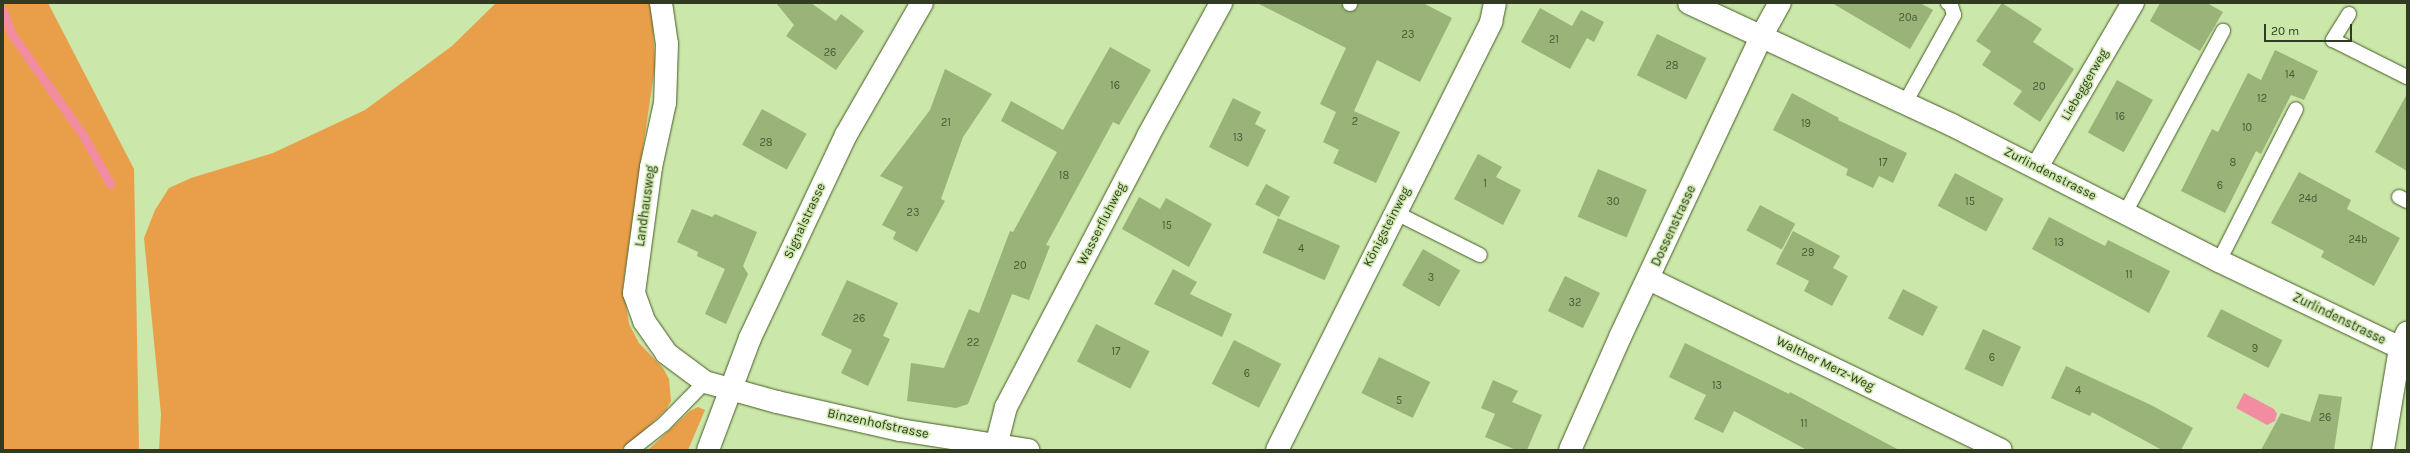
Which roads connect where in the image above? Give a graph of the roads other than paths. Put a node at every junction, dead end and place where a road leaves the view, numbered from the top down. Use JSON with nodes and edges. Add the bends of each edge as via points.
{"nodes":[{"id":1,"x":661,"y":3,"type":"edge"},
{"id":2,"x":922,"y":3,"type":"edge"},
{"id":3,"x":1221,"y":3,"type":"edge"},
{"id":4,"x":1495,"y":3,"type":"edge"},
{"id":5,"x":1689,"y":3,"type":"edge"},
{"id":6,"x":1780,"y":3,"type":"edge"},
{"id":7,"x":1948,"y":3,"type":"edge"},
{"id":8,"x":2132,"y":3,"type":"edge"},
{"id":9,"x":2349,"y":14,"type":"dead end"},
{"id":10,"x":2223,"y":31,"type":"dead end"},
{"id":11,"x":1762,"y":35,"type":"junction"},
{"id":12,"x":2407,"y":77,"type":"edge"},
{"id":13,"x":1905,"y":103,"type":"junction"},
{"id":14,"x":2296,"y":109,"type":"dead end"},
{"id":15,"x":2037,"y":167,"type":"junction"},
{"id":16,"x":1394,"y":212,"type":"junction"},
{"id":17,"x":2125,"y":213,"type":"junction"},
{"id":18,"x":1480,"y":255,"type":"dead end"},
{"id":19,"x":2218,"y":261,"type":"junction"},
{"id":20,"x":1649,"y":278,"type":"junction"},
{"id":21,"x":2405,"y":344,"type":"edge"},
{"id":22,"x":705,"y":382,"type":"junction"},
{"id":23,"x":730,"y":388,"type":"junction"},
{"id":24,"x":995,"y":448,"type":"edge"},
{"id":25,"x":631,"y":450,"type":"edge"},
{"id":26,"x":708,"y":450,"type":"edge"},
{"id":27,"x":1028,"y":450,"type":"edge"},
{"id":28,"x":1277,"y":450,"type":"edge"},
{"id":29,"x":1570,"y":450,"type":"edge"},
{"id":30,"x":2001,"y":450,"type":"edge"},
{"id":31,"x":2383,"y":450,"type":"edge"}],
"edges":[{"from":1,"to":22,"type":"street","name":"Landhausweg","via":[[667,44],[665,103],[651,167],[634,293],[644,321],[666,353]]},
{"from":2,"to":23,"type":"street","name":"Signalstrasse","via":[[846,135],[750,338]]},
{"from":3,"to":24,"type":"street","name":"Wasserfluhweg","via":[[1006,407]]},
{"from":4,"to":16,"type":"street","name":"Königsteinweg","via":[[1491,22]]},
{"from":5,"to":11,"type":"street","name":"Zurlindenstrasse"},
{"from":6,"to":11,"type":"street","name":"Dossenstrasse"},
{"from":7,"to":13,"type":"lane","via":[[1952,5],[1954,15]]},
{"from":8,"to":15,"type":"street","name":"Liebeggerweg"},
{"from":9,"to":12,"type":"lane","via":[[2333,40]]},
{"from":10,"to":17,"type":"lane"},
{"from":11,"to":13,"type":"street","name":"Zurlindenstrasse"},
{"from":11,"to":20,"type":"street","name":"Dossenstrasse"},
{"from":13,"to":15,"type":"street","name":"Zurlindenstrasse"},
{"from":14,"to":19,"type":"lane"},
{"from":15,"to":17,"type":"street","name":"Zurlindenstrasse"},
{"from":16,"to":18,"type":"lane"},
{"from":16,"to":28,"type":"street","name":"Königsteinweg"},
{"from":17,"to":19,"type":"street","name":"Zurlindenstrasse"},
{"from":19,"to":21,"type":"street","name":"Zurlindenstrasse"},
{"from":20,"to":29,"type":"street","name":"Dossenstrasse"},
{"from":20,"to":30,"type":"street","name":"Walther Merz-Weg"},
{"from":21,"to":31,"type":"street"},
{"from":22,"to":23,"type":"street","name":"Landhausweg"},
{"from":22,"to":25,"type":"lane","via":[[664,424]]},
{"from":23,"to":24,"type":"street","name":"Binzenhofstrasse","via":[[777,402],[900,430]]},
{"from":23,"to":26,"type":"street","name":"Signalstrasse"},
{"from":24,"to":27,"type":"street","name":"Binzenhofstrasse"}]}
